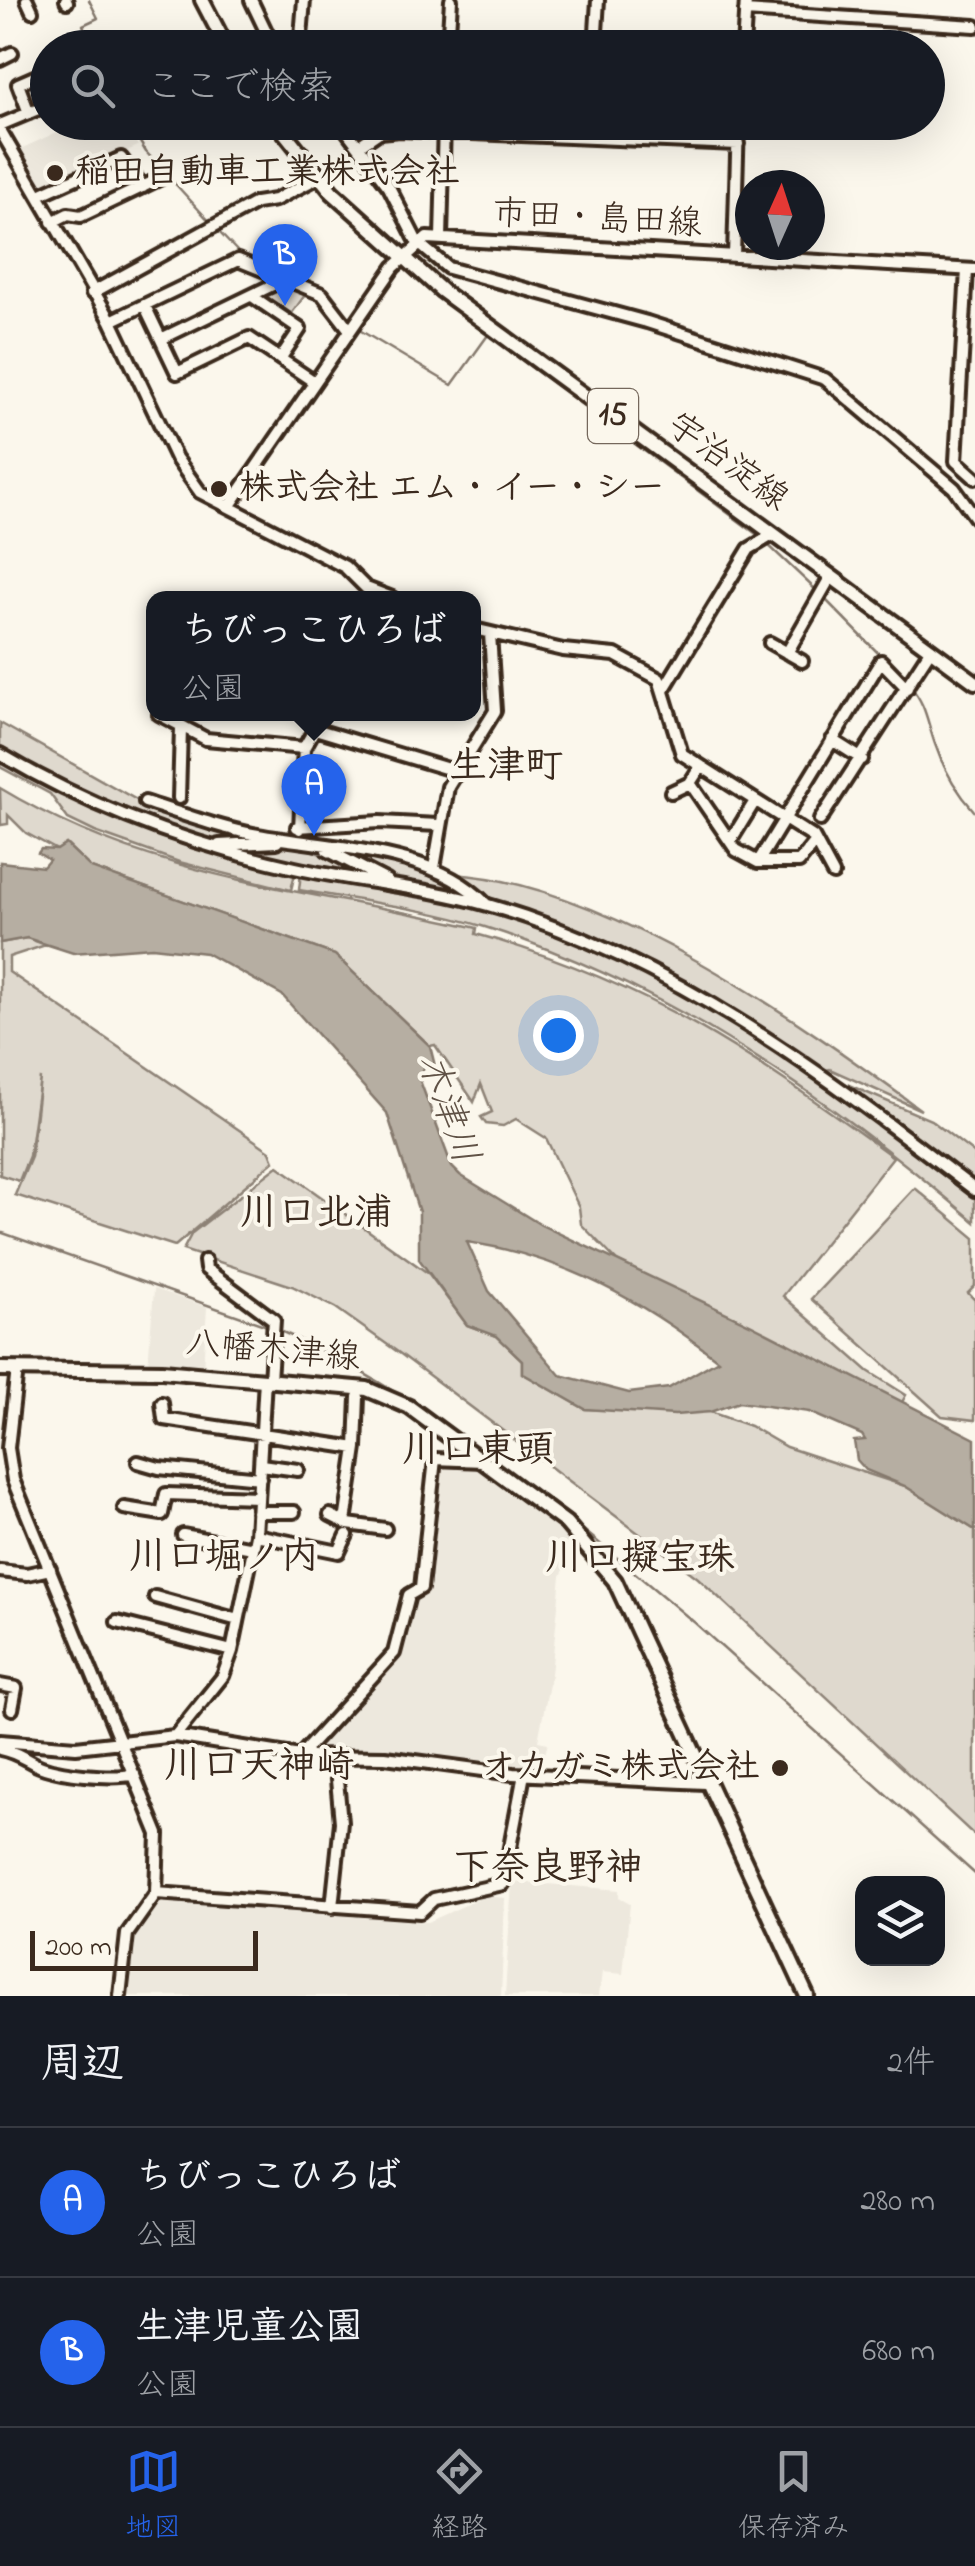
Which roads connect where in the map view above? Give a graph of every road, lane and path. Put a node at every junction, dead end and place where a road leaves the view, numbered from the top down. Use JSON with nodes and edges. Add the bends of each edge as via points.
{"nodes":[{"id":1,"x":202,"y":0,"type":"edge"},
{"id":2,"x":251,"y":0,"type":"edge"},
{"id":3,"x":304,"y":0,"type":"edge"},
{"id":4,"x":451,"y":0,"type":"edge"},
{"id":5,"x":598,"y":0,"type":"edge"},
{"id":6,"x":745,"y":6,"type":"edge"},
{"id":7,"x":975,"y":26,"type":"edge"},
{"id":8,"x":218,"y":30,"type":"edge"},
{"id":9,"x":265,"y":30,"type":"edge"},
{"id":10,"x":302,"y":30,"type":"edge"},
{"id":11,"x":449,"y":30,"type":"edge"},
{"id":12,"x":596,"y":30,"type":"edge"},
{"id":13,"x":12,"y":53,"type":"dead end"},
{"id":14,"x":0,"y":59,"type":"edge"},
{"id":15,"x":30,"y":79,"type":"edge"},
{"id":16,"x":30,"y":113,"type":"joint"},
{"id":17,"x":0,"y":128,"type":"edge"},
{"id":18,"x":290,"y":140,"type":"edge"},
{"id":19,"x":356,"y":140,"type":"edge"},
{"id":20,"x":367,"y":140,"type":"edge"},
{"id":21,"x":444,"y":140,"type":"edge"},
{"id":22,"x":664,"y":140,"type":"edge"},
{"id":23,"x":738,"y":140,"type":"edge"},
{"id":24,"x":738,"y":144,"type":"junction"},
{"id":25,"x":360,"y":145,"type":"junction"},
{"id":26,"x":318,"y":177,"type":"junction"},
{"id":27,"x":161,"y":178,"type":"dead end"},
{"id":28,"x":142,"y":187,"type":"junction"},
{"id":29,"x":38,"y":195,"type":"junction"},
{"id":30,"x":52,"y":222,"type":"junction"},
{"id":31,"x":441,"y":238,"type":"junction"},
{"id":32,"x":417,"y":242,"type":"junction"},
{"id":33,"x":734,"y":256,"type":"junction"},
{"id":34,"x":402,"y":257,"type":"junction"},
{"id":35,"x":971,"y":270,"type":"edge"},
{"id":36,"x":288,"y":278,"type":"junction"},
{"id":37,"x":92,"y":293,"type":"junction"},
{"id":38,"x":252,"y":296,"type":"junction"},
{"id":39,"x":145,"y":306,"type":"junction"},
{"id":40,"x":111,"y":321,"type":"junction"},
{"id":41,"x":348,"y":330,"type":"junction"},
{"id":42,"x":161,"y":339,"type":"junction"},
{"id":43,"x":280,"y":359,"type":"junction"},
{"id":44,"x":313,"y":381,"type":"junction"},
{"id":45,"x":975,"y":478,"type":"edge"},
{"id":46,"x":229,"y":507,"type":"junction"},
{"id":47,"x":975,"y":516,"type":"edge"},
{"id":48,"x":774,"y":534,"type":"junction"},
{"id":49,"x":831,"y":576,"type":"junction"},
{"id":50,"x":364,"y":591,"type":"edge"},
{"id":51,"x":481,"y":631,"type":"edge"},
{"id":52,"x":490,"y":634,"type":"junction"},
{"id":53,"x":770,"y":643,"type":"dead end"},
{"id":54,"x":931,"y":650,"type":"junction"},
{"id":55,"x":787,"y":652,"type":"junction"},
{"id":56,"x":802,"y":661,"type":"dead end"},
{"id":57,"x":975,"y":682,"type":"edge"},
{"id":58,"x":907,"y":688,"type":"junction"},
{"id":59,"x":664,"y":689,"type":"junction"},
{"id":60,"x":171,"y":721,"type":"edge"},
{"id":61,"x":319,"y":721,"type":"edge"},
{"id":62,"x":182,"y":728,"type":"junction"},
{"id":63,"x":314,"y":730,"type":"junction"},
{"id":64,"x":832,"y":740,"type":"junction"},
{"id":65,"x":304,"y":748,"type":"junction"},
{"id":66,"x":0,"y":754,"type":"edge"},
{"id":67,"x":862,"y":758,"type":"junction"},
{"id":68,"x":701,"y":766,"type":"junction"},
{"id":69,"x":455,"y":771,"type":"junction"},
{"id":70,"x":690,"y":784,"type":"junction"},
{"id":71,"x":672,"y":792,"type":"dead end"},
{"id":72,"x":178,"y":798,"type":"dead end"},
{"id":73,"x":755,"y":800,"type":"junction"},
{"id":74,"x":146,"y":802,"type":"dead end"},
{"id":75,"x":784,"y":819,"type":"junction"},
{"id":76,"x":820,"y":820,"type":"dead end"},
{"id":77,"x":438,"y":826,"type":"junction"},
{"id":78,"x":297,"y":827,"type":"junction"},
{"id":79,"x":731,"y":840,"type":"junction"},
{"id":80,"x":304,"y":842,"type":"junction"},
{"id":81,"x":815,"y":842,"type":"junction"},
{"id":82,"x":209,"y":847,"type":"junction"},
{"id":83,"x":758,"y":862,"type":"junction"},
{"id":84,"x":434,"y":868,"type":"junction"},
{"id":85,"x":833,"y":874,"type":"dead end"},
{"id":86,"x":391,"y":884,"type":"junction"},
{"id":87,"x":486,"y":904,"type":"junction"},
{"id":88,"x":975,"y":1190,"type":"edge"},
{"id":89,"x":205,"y":1261,"type":"dead end"},
{"id":90,"x":0,"y":1368,"type":"edge"},
{"id":91,"x":17,"y":1369,"type":"junction"},
{"id":92,"x":267,"y":1380,"type":"junction"},
{"id":93,"x":358,"y":1397,"type":"dead end"},
{"id":94,"x":162,"y":1403,"type":"dead end"},
{"id":95,"x":263,"y":1435,"type":"junction"},
{"id":96,"x":4,"y":1446,"type":"edge"},
{"id":97,"x":356,"y":1448,"type":"junction"},
{"id":98,"x":138,"y":1462,"type":"dead end"},
{"id":99,"x":483,"y":1462,"type":"junction"},
{"id":100,"x":298,"y":1470,"type":"dead end"},
{"id":101,"x":261,"y":1471,"type":"junction"},
{"id":102,"x":258,"y":1497,"type":"junction"},
{"id":103,"x":124,"y":1508,"type":"dead end"},
{"id":104,"x":258,"y":1512,"type":"junction"},
{"id":105,"x":294,"y":1512,"type":"dead end"},
{"id":106,"x":330,"y":1515,"type":"dead end"},
{"id":107,"x":347,"y":1527,"type":"junction"},
{"id":108,"x":385,"y":1529,"type":"dead end"},
{"id":109,"x":184,"y":1535,"type":"dead end"},
{"id":110,"x":256,"y":1535,"type":"junction"},
{"id":111,"x":253,"y":1548,"type":"junction"},
{"id":112,"x":345,"y":1554,"type":"dead end"},
{"id":113,"x":50,"y":1569,"type":"junction"},
{"id":114,"x":0,"y":1571,"type":"edge"},
{"id":115,"x":154,"y":1596,"type":"dead end"},
{"id":116,"x":238,"y":1620,"type":"junction"},
{"id":117,"x":118,"y":1622,"type":"dead end"},
{"id":118,"x":232,"y":1651,"type":"junction"},
{"id":119,"x":0,"y":1685,"type":"edge"},
{"id":120,"x":12,"y":1709,"type":"dead end"},
{"id":121,"x":175,"y":1736,"type":"junction"},
{"id":122,"x":0,"y":1740,"type":"edge"},
{"id":123,"x":116,"y":1740,"type":"junction"},
{"id":124,"x":0,"y":1749,"type":"edge"},
{"id":125,"x":300,"y":1756,"type":"junction"},
{"id":126,"x":334,"y":1758,"type":"junction"},
{"id":127,"x":134,"y":1774,"type":"junction"},
{"id":128,"x":524,"y":1774,"type":"junction"},
{"id":129,"x":706,"y":1783,"type":"junction"},
{"id":130,"x":156,"y":1893,"type":"junction"},
{"id":131,"x":332,"y":1907,"type":"junction"},
{"id":132,"x":120,"y":1996,"type":"edge"},
{"id":133,"x":807,"y":1996,"type":"edge"}],
"edges":[{"from":1,"to":8,"type":"main road"},
{"from":2,"to":9,"type":"street"},
{"from":3,"to":10,"type":"street"},
{"from":4,"to":11,"type":"street"},
{"from":5,"to":12,"type":"street"},
{"from":6,"to":7,"type":"street"},
{"from":13,"to":14,"type":"street"},
{"from":15,"to":16,"type":"street","via":[[18,84]]},
{"from":16,"to":17,"type":"street"},
{"from":17,"to":29,"type":"street"},
{"from":18,"to":26,"type":"main road","name":"宇治淀線","number":"15"},
{"from":19,"to":25,"type":"street"},
{"from":20,"to":25,"type":"street"},
{"from":21,"to":31,"type":"street"},
{"from":22,"to":24,"type":"street"},
{"from":23,"to":24,"type":"street"},
{"from":24,"to":33,"type":"street"},
{"from":25,"to":32,"type":"street"},
{"from":26,"to":34,"type":"main road","name":"宇治淀線","number":"15"},
{"from":26,"to":37,"type":"street","via":[[256,203]]},
{"from":27,"to":28,"type":"street"},
{"from":28,"to":29,"type":"street","via":[[122,158]]},
{"from":28,"to":30,"type":"street"},
{"from":29,"to":30,"type":"street"},
{"from":30,"to":37,"type":"street"},
{"from":31,"to":32,"type":"street","name":"市田・島田線"},
{"from":31,"to":33,"type":"street","name":"市田・島田線"},
{"from":32,"to":34,"type":"street"},
{"from":32,"to":47,"type":"street","via":[[448,268],[825,378],[954,488]]},
{"from":33,"to":35,"type":"street","name":"市田・島田線"},
{"from":34,"to":41,"type":"street"},
{"from":34,"to":48,"type":"main road","name":"宇治淀線","number":"15"},
{"from":35,"to":45,"type":"street","via":[[956,461]]},
{"from":36,"to":38,"type":"street"},
{"from":36,"to":39,"type":"street","via":[[238,260]]},
{"from":36,"to":41,"type":"street","via":[[322,294]]},
{"from":37,"to":40,"type":"street"},
{"from":38,"to":42,"type":"street"},
{"from":38,"to":43,"type":"street","via":[[300,329]]},
{"from":39,"to":40,"type":"street"},
{"from":39,"to":42,"type":"street"},
{"from":40,"to":46,"type":"street","via":[[182,468],[203,494]]},
{"from":41,"to":44,"type":"street"},
{"from":42,"to":43,"type":"street","via":[[177,373],[248,338]]},
{"from":43,"to":44,"type":"street"},
{"from":44,"to":46,"type":"street"},
{"from":46,"to":50,"type":"street","via":[[346,567]]},
{"from":48,"to":49,"type":"main road","name":"宇治淀線","number":"15"},
{"from":48,"to":59,"type":"street","via":[[749,549]]},
{"from":49,"to":54,"type":"main road","name":"宇治淀線","number":"15"},
{"from":49,"to":55,"type":"street"},
{"from":51,"to":52,"type":"street"},
{"from":52,"to":59,"type":"street","via":[[615,655],[659,678]]},
{"from":52,"to":69,"type":"street","via":[[495,710]]},
{"from":53,"to":55,"type":"street"},
{"from":54,"to":57,"type":"main road","name":"宇治淀線","number":"15"},
{"from":54,"to":58,"type":"street"},
{"from":55,"to":56,"type":"street"},
{"from":58,"to":64,"type":"street","via":[[881,661]]},
{"from":58,"to":67,"type":"street"},
{"from":59,"to":68,"type":"street","via":[[682,754]]},
{"from":60,"to":62,"type":"street"},
{"from":61,"to":63,"type":"street"},
{"from":62,"to":65,"type":"street","via":[[228,744]]},
{"from":62,"to":72,"type":"street"},
{"from":63,"to":65,"type":"street"},
{"from":63,"to":69,"type":"street"},
{"from":64,"to":67,"type":"street"},
{"from":64,"to":75,"type":"street"},
{"from":65,"to":78,"type":"street"},
{"from":66,"to":82,"type":"street","via":[[104,808]]},
{"from":67,"to":76,"type":"street"},
{"from":68,"to":70,"type":"street"},
{"from":68,"to":73,"type":"street"},
{"from":69,"to":77,"type":"street"},
{"from":70,"to":71,"type":"street"},
{"from":70,"to":79,"type":"street"},
{"from":73,"to":75,"type":"street"},
{"from":73,"to":79,"type":"street"},
{"from":74,"to":80,"type":"street","via":[[240,831]]},
{"from":75,"to":81,"type":"street"},
{"from":75,"to":83,"type":"street"},
{"from":77,"to":78,"type":"street"},
{"from":77,"to":84,"type":"street"},
{"from":78,"to":80,"type":"street","via":[[305,832]]},
{"from":79,"to":83,"type":"street"},
{"from":80,"to":82,"type":"street"},
{"from":80,"to":84,"type":"street"},
{"from":80,"to":86,"type":"street"},
{"from":81,"to":83,"type":"street","via":[[799,862]]},
{"from":81,"to":85,"type":"street"},
{"from":82,"to":86,"type":"street"},
{"from":84,"to":87,"type":"street"},
{"from":86,"to":87,"type":"street"},
{"from":87,"to":88,"type":"street","via":[[562,930],[699,994],[826,1077]]},
{"from":89,"to":92,"type":"street","via":[[206,1269],[274,1320]]},
{"from":90,"to":91,"type":"main road","name":"八幡木津線"},
{"from":91,"to":92,"type":"main road","name":"八幡木津線"},
{"from":91,"to":96,"type":"street"},
{"from":92,"to":95,"type":"street"},
{"from":92,"to":99,"type":"main road","name":"八幡木津線","via":[[352,1386],[388,1397]]},
{"from":93,"to":97,"type":"street"},
{"from":94,"to":95,"type":"street","via":[[164,1420]]},
{"from":95,"to":97,"type":"street"},
{"from":95,"to":101,"type":"street"},
{"from":96,"to":113,"type":"street"},
{"from":97,"to":107,"type":"street"},
{"from":98,"to":101,"type":"street"},
{"from":99,"to":125,"type":"street","via":[[436,1459],[421,1588],[409,1595],[394,1654]]},
{"from":99,"to":129,"type":"main road","name":"八幡木津線","via":[[566,1523],[615,1581]]},
{"from":100,"to":101,"type":"street"},
{"from":101,"to":102,"type":"street"},
{"from":102,"to":103,"type":"street","via":[[166,1494],[162,1514]]},
{"from":102,"to":104,"type":"street"},
{"from":104,"to":105,"type":"street"},
{"from":104,"to":110,"type":"street"},
{"from":106,"to":107,"type":"street"},
{"from":107,"to":108,"type":"street"},
{"from":107,"to":110,"type":"street","via":[[338,1552]]},
{"from":107,"to":112,"type":"street"},
{"from":109,"to":111,"type":"street"},
{"from":110,"to":111,"type":"street"},
{"from":111,"to":116,"type":"street"},
{"from":113,"to":114,"type":"street"},
{"from":113,"to":123,"type":"street"},
{"from":115,"to":116,"type":"street"},
{"from":116,"to":118,"type":"street"},
{"from":117,"to":118,"type":"street"},
{"from":118,"to":121,"type":"street","via":[[223,1676]]},
{"from":119,"to":120,"type":"street","via":[[16,1688]]},
{"from":121,"to":123,"type":"street"},
{"from":121,"to":125,"type":"street"},
{"from":122,"to":123,"type":"street","via":[[76,1747]]},
{"from":123,"to":127,"type":"street"},
{"from":124,"to":127,"type":"street","via":[[44,1768],[117,1779]]},
{"from":125,"to":126,"type":"street"},
{"from":126,"to":128,"type":"street","via":[[385,1757]]},
{"from":126,"to":131,"type":"street","via":[[341,1822]]},
{"from":127,"to":130,"type":"street","via":[[158,1834]]},
{"from":128,"to":129,"type":"street"},
{"from":128,"to":131,"type":"street","via":[[504,1884],[434,1899],[420,1912]]},
{"from":129,"to":133,"type":"main road","name":"八幡木津線"},
{"from":130,"to":131,"type":"street"},
{"from":130,"to":132,"type":"street","via":[[127,1934]]}]}
